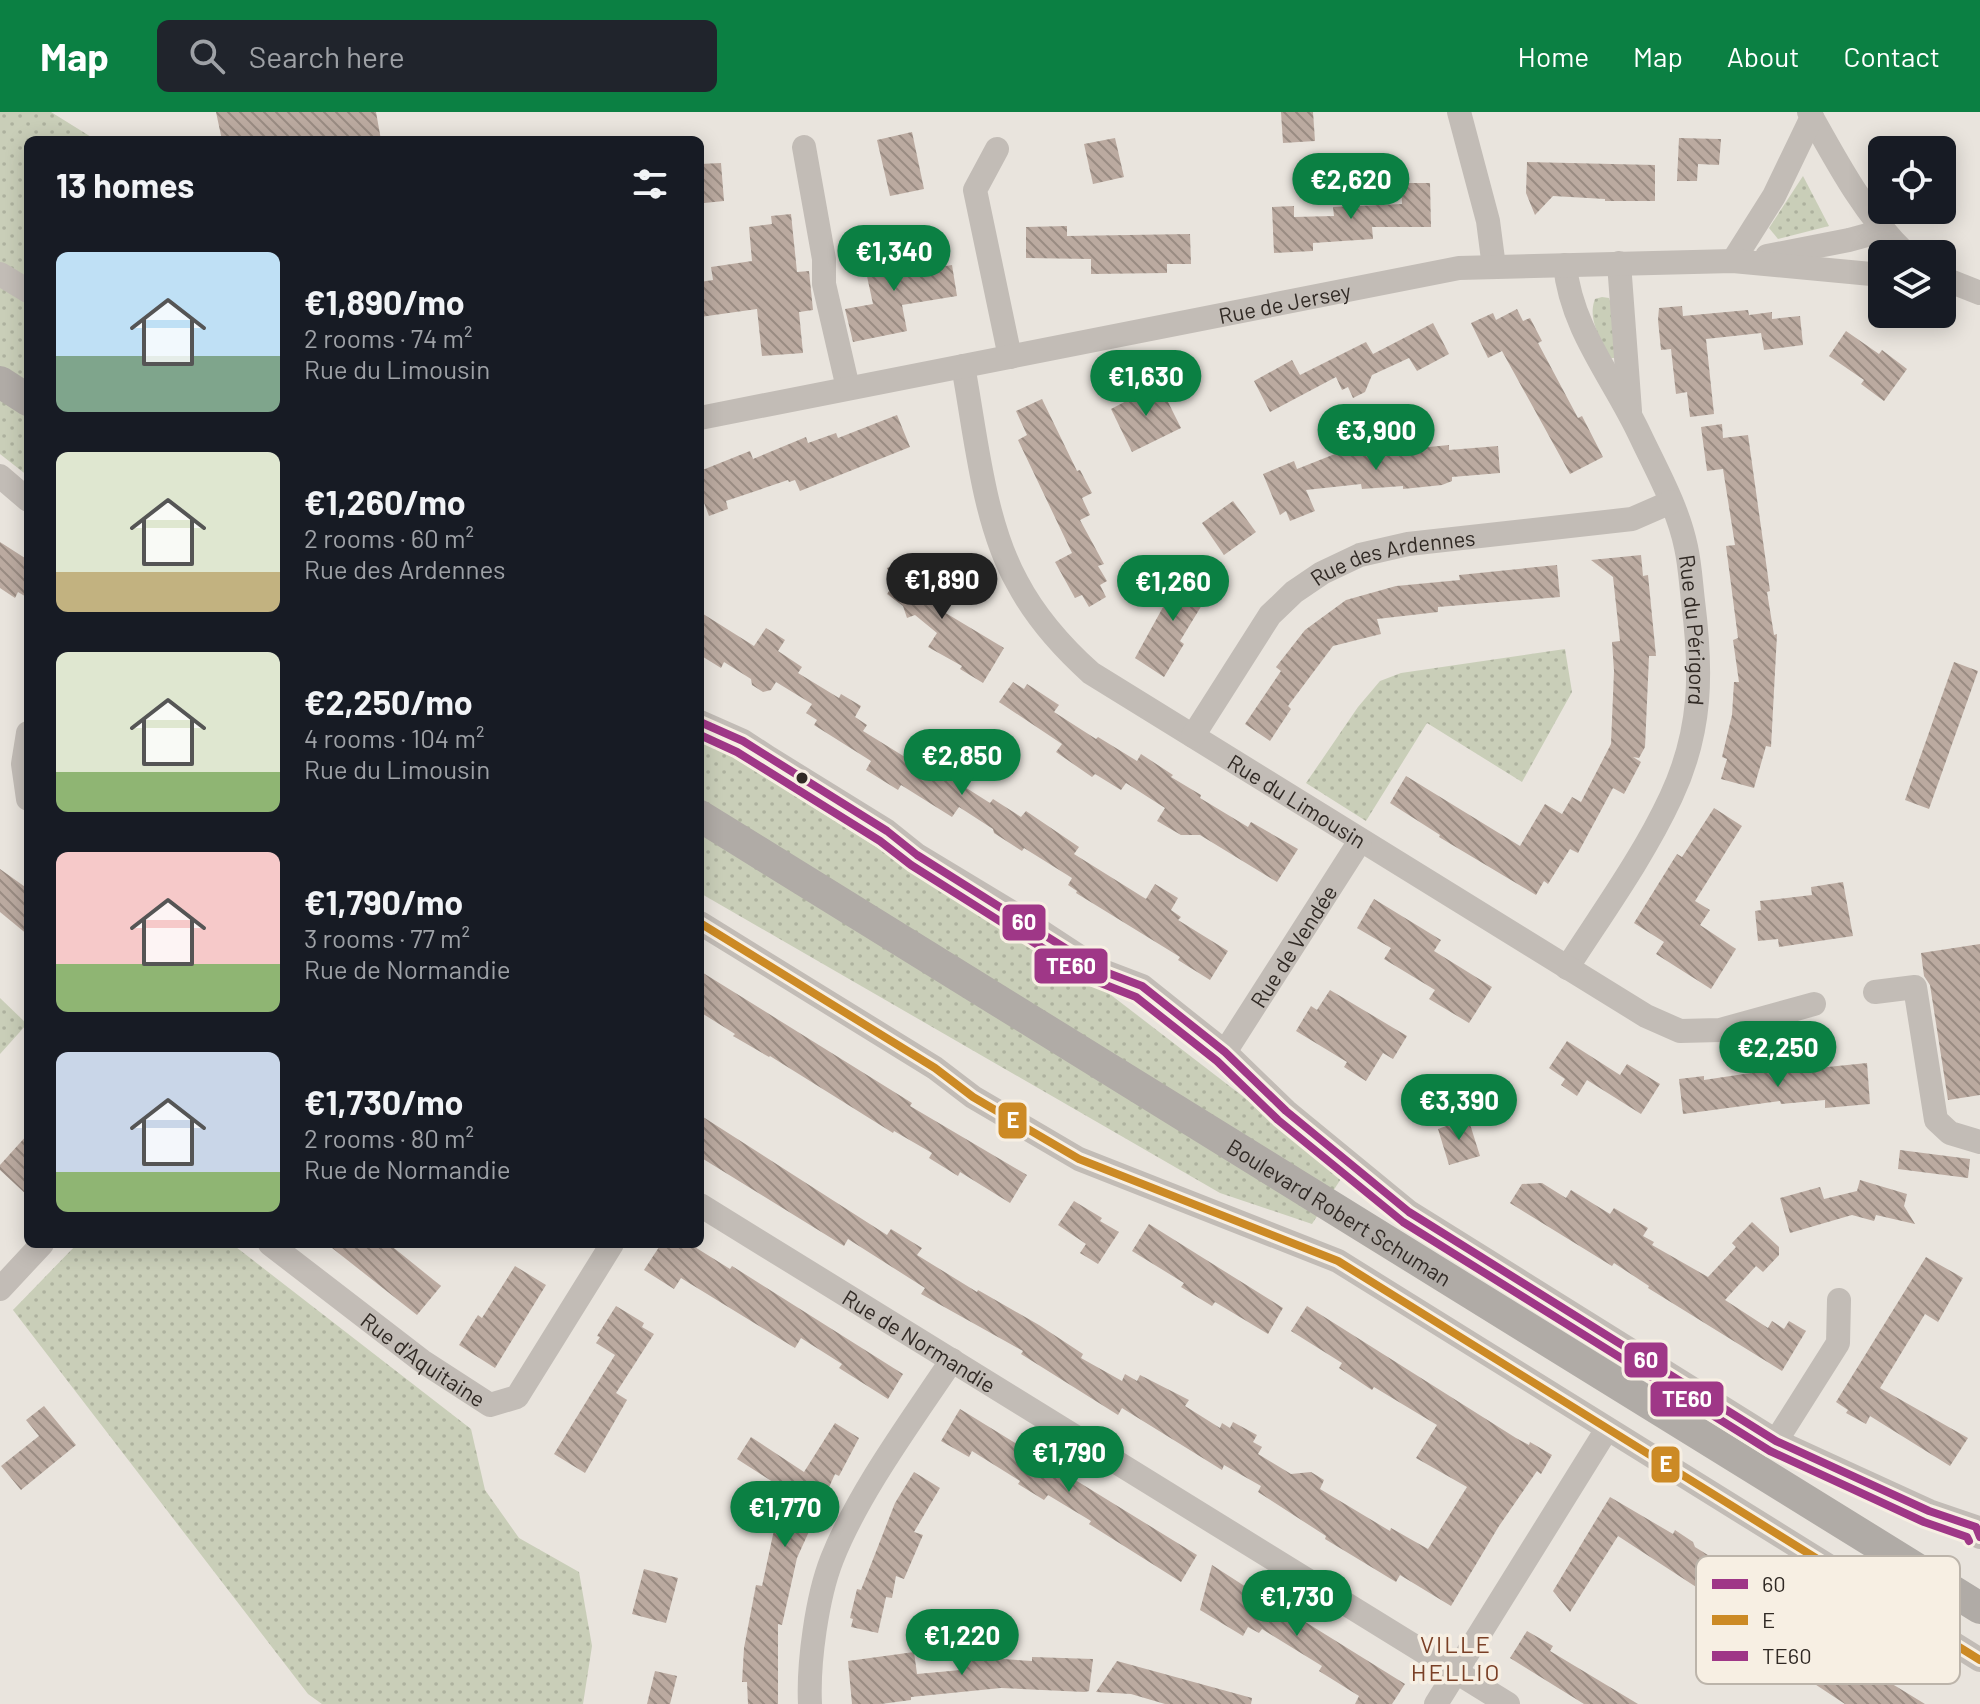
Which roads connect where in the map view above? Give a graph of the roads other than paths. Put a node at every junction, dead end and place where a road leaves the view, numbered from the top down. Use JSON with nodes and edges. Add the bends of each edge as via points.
{"nodes":[{"id":1,"x":1459,"y":112,"type":"edge"},
{"id":2,"x":1810,"y":115,"type":"edge"},
{"id":3,"x":804,"y":147,"type":"dead end"},
{"id":4,"x":997,"y":149,"type":"dead end"},
{"id":5,"x":1882,"y":231,"type":"junction"},
{"id":6,"x":1891,"y":240,"type":"edge"},
{"id":7,"x":1733,"y":261,"type":"junction"},
{"id":8,"x":1619,"y":263,"type":"junction"},
{"id":9,"x":1565,"y":265,"type":"junction"},
{"id":10,"x":1494,"y":267,"type":"junction"},
{"id":11,"x":0,"y":274,"type":"edge"},
{"id":12,"x":1868,"y":274,"type":"edge"},
{"id":13,"x":1956,"y":284,"type":"edge"},
{"id":14,"x":24,"y":289,"type":"edge"},
{"id":15,"x":1980,"y":293,"type":"edge"},
{"id":16,"x":1010,"y":357,"type":"junction"},
{"id":17,"x":963,"y":366,"type":"junction"},
{"id":18,"x":0,"y":382,"type":"edge"},
{"id":19,"x":848,"y":388,"type":"junction"},
{"id":20,"x":24,"y":397,"type":"edge"},
{"id":21,"x":1630,"y":413,"type":"junction"},
{"id":22,"x":704,"y":417,"type":"edge"},
{"id":23,"x":0,"y":476,"type":"edge"},
{"id":24,"x":24,"y":497,"type":"edge"},
{"id":25,"x":1671,"y":502,"type":"junction"},
{"id":26,"x":704,"y":724,"type":"edge"},
{"id":27,"x":1193,"y":736,"type":"junction"},
{"id":28,"x":704,"y":818,"type":"edge"},
{"id":29,"x":1360,"y":841,"type":"junction"},
{"id":30,"x":704,"y":925,"type":"edge"},
{"id":31,"x":1567,"y":968,"type":"junction"},
{"id":32,"x":1875,"y":992,"type":"dead end"},
{"id":33,"x":1814,"y":1004,"type":"dead end"},
{"id":34,"x":1225,"y":1052,"type":"junction"},
{"id":35,"x":1980,"y":1142,"type":"edge"},
{"id":36,"x":704,"y":1207,"type":"edge"},
{"id":37,"x":38,"y":1248,"type":"edge"},
{"id":38,"x":275,"y":1248,"type":"edge"},
{"id":39,"x":610,"y":1248,"type":"edge"},
{"id":40,"x":0,"y":1289,"type":"edge"},
{"id":41,"x":1839,"y":1300,"type":"dead end"},
{"id":42,"x":952,"y":1360,"type":"junction"},
{"id":43,"x":1607,"y":1429,"type":"junction"},
{"id":44,"x":1776,"y":1441,"type":"junction"},
{"id":45,"x":1979,"y":1530,"type":"edge"},
{"id":46,"x":1812,"y":1556,"type":"edge"},
{"id":47,"x":1896,"y":1556,"type":"edge"},
{"id":48,"x":1960,"y":1596,"type":"edge"},
{"id":49,"x":1980,"y":1608,"type":"edge"},
{"id":50,"x":1960,"y":1648,"type":"edge"},
{"id":51,"x":1980,"y":1660,"type":"edge"},
{"id":52,"x":1456,"y":1672,"type":"junction"},
{"id":53,"x":810,"y":1704,"type":"edge"},
{"id":54,"x":1436,"y":1704,"type":"edge"},
{"id":55,"x":1508,"y":1704,"type":"edge"}],
"edges":[{"from":1,"to":10,"type":"street","via":[[1488,221]]},
{"from":2,"to":5,"type":"street"},
{"from":2,"to":7,"type":"street","via":[[1774,196]]},
{"from":3,"to":19,"type":"street","via":[[824,284]]},
{"from":4,"to":16,"type":"street","via":[[975,190]]},
{"from":5,"to":6,"type":"street"},
{"from":5,"to":7,"type":"street","name":"Rue de Jersey"},
{"from":7,"to":8,"type":"street","name":"Rue de Jersey"},
{"from":7,"to":12,"type":"street","name":"Rue de Jersey"},
{"from":8,"to":9,"type":"street","name":"Rue de Jersey"},
{"from":8,"to":21,"type":"street","name":"Rue du Périgord"},
{"from":9,"to":10,"type":"street","name":"Rue de Jersey"},
{"from":9,"to":21,"type":"street","name":"Rue du Périgord","via":[[1568,290],[1598,362]]},
{"from":10,"to":16,"type":"street","name":"Rue de Jersey","via":[[1459,268]]},
{"from":11,"to":14,"type":"street"},
{"from":13,"to":15,"type":"street"},
{"from":16,"to":17,"type":"street","name":"Rue de Jersey"},
{"from":17,"to":19,"type":"street","name":"Rue de Jersey"},
{"from":17,"to":27,"type":"street","name":"Rue du Limousin","via":[[997,534],[1015,580],[1061,646],[1091,673]]},
{"from":18,"to":20,"type":"main road"},
{"from":19,"to":22,"type":"street","name":"Rue de Jersey"},
{"from":21,"to":25,"type":"street","name":"Rue du Périgord"},
{"from":23,"to":24,"type":"street"},
{"from":25,"to":27,"type":"street","name":"Rue des Ardennes","via":[[1632,519],[1408,544],[1360,555],[1322,573],[1270,615]]},
{"from":25,"to":31,"type":"street","name":"Rue du Périgord","via":[[1686,546],[1699,645],[1693,737],[1672,796]]},
{"from":26,"to":34,"type":"street","via":[[743,741],[1100,970],[1142,986]]},
{"from":27,"to":29,"type":"street","name":"Rue du Limousin"},
{"from":28,"to":47,"type":"main road","name":"Boulevard Robert Schuman"},
{"from":29,"to":31,"type":"street","name":"Rue du Limousin"},
{"from":29,"to":34,"type":"street","name":"Rue de Vendée"},
{"from":30,"to":43,"type":"street","via":[[1079,1159],[1338,1261]]},
{"from":31,"to":33,"type":"street","name":"Rue du Limousin","via":[[1680,1031],[1720,1030]]},
{"from":32,"to":35,"type":"street","via":[[1915,987],[1936,1120],[1950,1133]]},
{"from":34,"to":44,"type":"street","via":[[1286,1111],[1409,1212]]},
{"from":36,"to":42,"type":"street","name":"Rue de Normandie"},
{"from":37,"to":40,"type":"street"},
{"from":38,"to":39,"type":"street","name":"Rue d'Aquitaine","via":[[422,1361],[490,1405],[517,1397]]},
{"from":41,"to":44,"type":"street","via":[[1838,1343]]},
{"from":42,"to":52,"type":"street","name":"Rue de Normandie"},
{"from":42,"to":53,"type":"street","via":[[868,1489],[831,1560],[815,1628]]},
{"from":43,"to":46,"type":"street"},
{"from":43,"to":52,"type":"street"},
{"from":44,"to":45,"type":"street"},
{"from":48,"to":49,"type":"main road","name":"Boulevard Robert Schuman"},
{"from":50,"to":51,"type":"street"},
{"from":52,"to":54,"type":"street"},
{"from":52,"to":55,"type":"street","name":"Rue de Normandie"}]}
